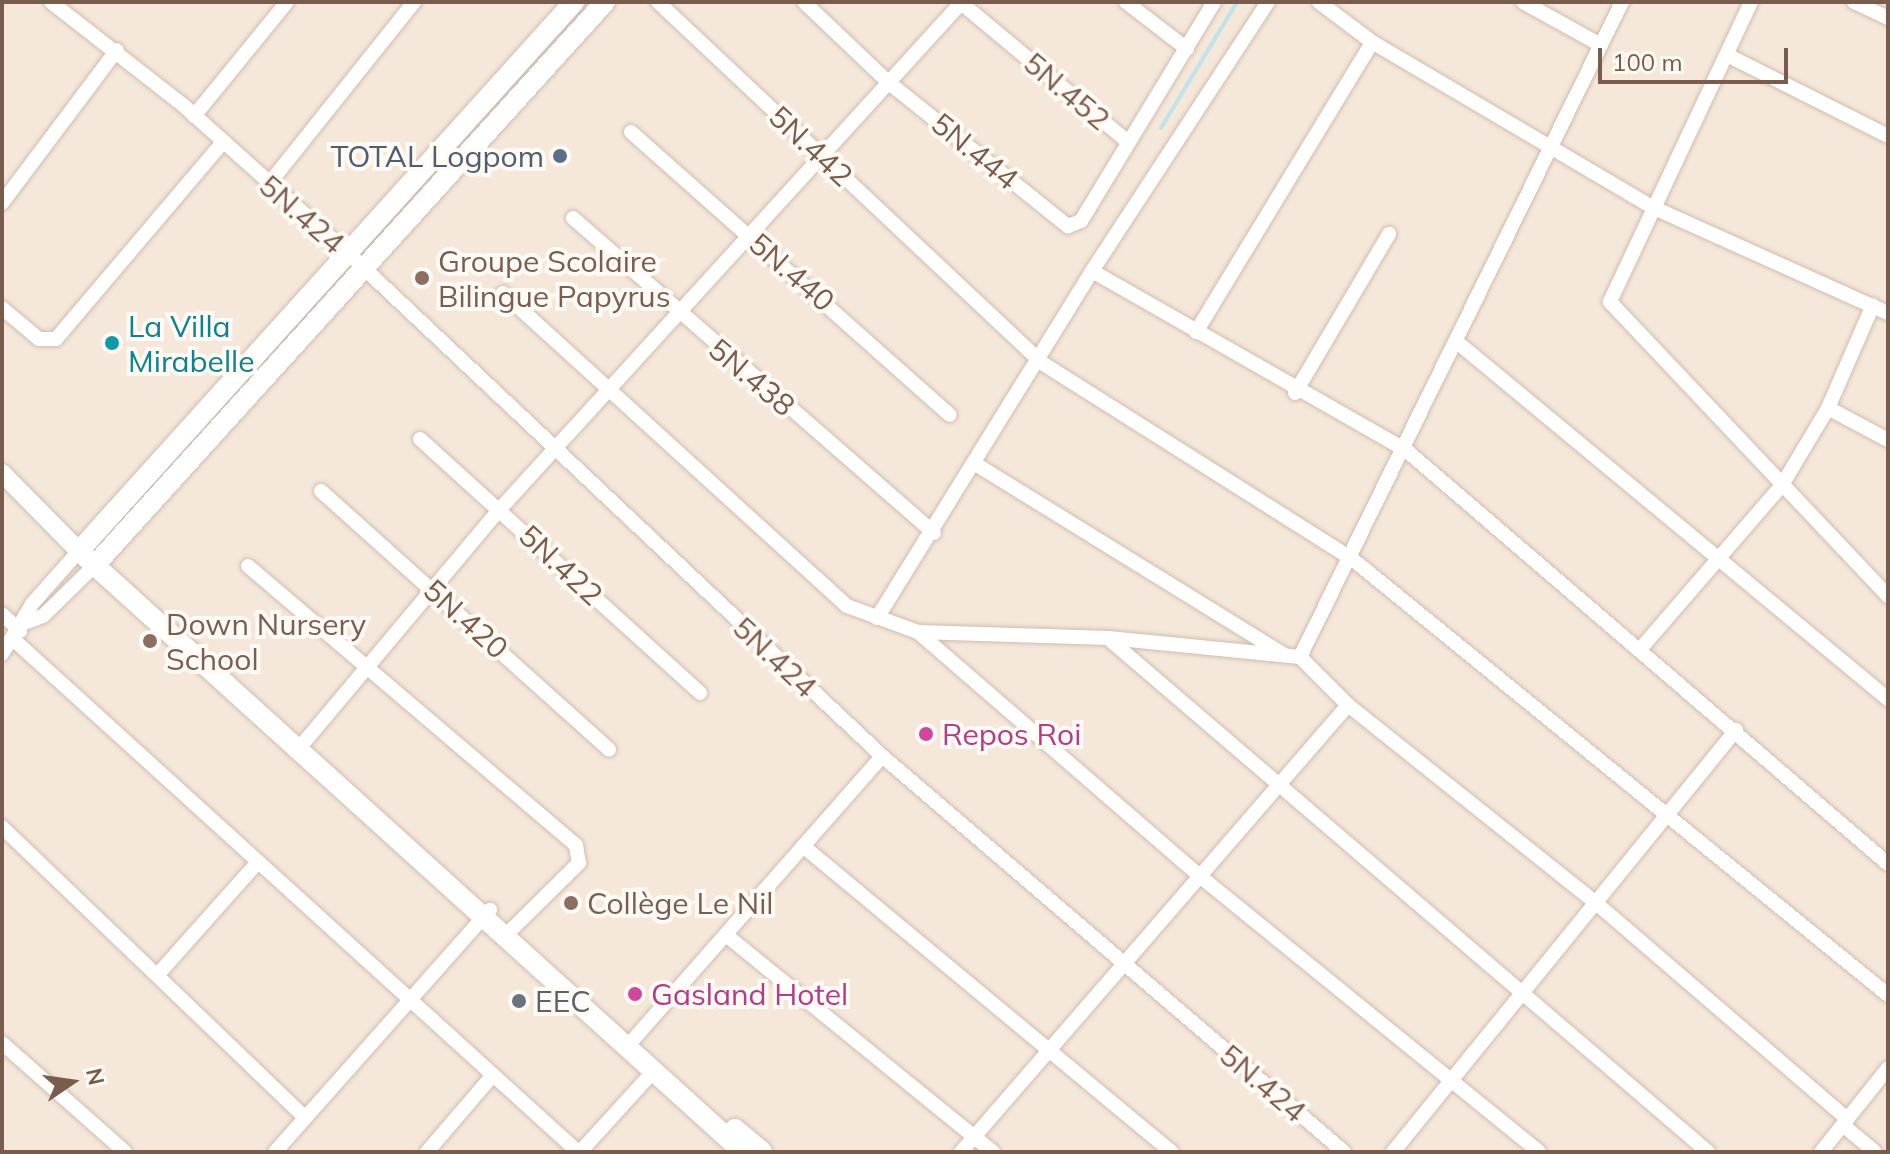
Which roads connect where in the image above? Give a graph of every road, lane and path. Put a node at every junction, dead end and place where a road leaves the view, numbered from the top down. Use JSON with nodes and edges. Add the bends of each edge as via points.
{"nodes":[{"id":1,"x":51,"y":2,"type":"edge"},
{"id":2,"x":287,"y":2,"type":"edge"},
{"id":3,"x":414,"y":2,"type":"edge"},
{"id":4,"x":574,"y":2,"type":"edge"},
{"id":5,"x":605,"y":2,"type":"edge"},
{"id":6,"x":658,"y":2,"type":"edge"},
{"id":7,"x":804,"y":2,"type":"edge"},
{"id":8,"x":961,"y":2,"type":"edge"},
{"id":9,"x":1126,"y":2,"type":"edge"},
{"id":10,"x":1214,"y":2,"type":"edge"},
{"id":11,"x":1268,"y":2,"type":"edge"},
{"id":12,"x":1319,"y":2,"type":"edge"},
{"id":13,"x":1523,"y":2,"type":"edge"},
{"id":14,"x":1622,"y":2,"type":"edge"},
{"id":15,"x":1751,"y":2,"type":"edge"},
{"id":16,"x":1854,"y":2,"type":"edge"},
{"id":17,"x":1888,"y":18,"type":"edge"},
{"id":18,"x":1372,"y":42,"type":"junction"},
{"id":19,"x":1601,"y":45,"type":"junction"},
{"id":20,"x":1187,"y":49,"type":"junction"},
{"id":21,"x":117,"y":50,"type":"junction"},
{"id":22,"x":1729,"y":56,"type":"junction"},
{"id":23,"x":888,"y":82,"type":"junction"},
{"id":24,"x":194,"y":116,"type":"junction"},
{"id":25,"x":631,"y":132,"type":"dead end"},
{"id":26,"x":1888,"y":136,"type":"edge"},
{"id":27,"x":1127,"y":141,"type":"junction"},
{"id":28,"x":222,"y":143,"type":"junction"},
{"id":29,"x":1553,"y":146,"type":"junction"},
{"id":30,"x":823,"y":158,"type":"junction"},
{"id":31,"x":268,"y":185,"type":"junction"},
{"id":32,"x":2,"y":203,"type":"edge"},
{"id":33,"x":1652,"y":207,"type":"junction"},
{"id":34,"x":573,"y":218,"type":"dead end"},
{"id":35,"x":1389,"y":234,"type":"dead end"},
{"id":36,"x":750,"y":235,"type":"junction"},
{"id":37,"x":356,"y":261,"type":"junction"},
{"id":38,"x":1092,"y":271,"type":"junction"},
{"id":39,"x":503,"y":293,"type":"dead end"},
{"id":40,"x":1873,"y":305,"type":"junction"},
{"id":41,"x":2,"y":308,"type":"edge"},
{"id":42,"x":677,"y":313,"type":"junction"},
{"id":43,"x":1888,"y":313,"type":"edge"},
{"id":44,"x":1196,"y":332,"type":"junction"},
{"id":45,"x":1457,"y":342,"type":"junction"},
{"id":46,"x":1042,"y":363,"type":"junction"},
{"id":47,"x":609,"y":393,"type":"junction"},
{"id":48,"x":1295,"y":393,"type":"junction"},
{"id":49,"x":1828,"y":408,"type":"junction"},
{"id":50,"x":950,"y":415,"type":"dead end"},
{"id":51,"x":420,"y":439,"type":"dead end"},
{"id":52,"x":1888,"y":440,"type":"edge"},
{"id":53,"x":553,"y":451,"type":"junction"},
{"id":54,"x":1407,"y":451,"type":"junction"},
{"id":55,"x":977,"y":465,"type":"junction"},
{"id":56,"x":2,"y":473,"type":"edge"},
{"id":57,"x":1782,"y":485,"type":"junction"},
{"id":58,"x":321,"y":491,"type":"dead end"},
{"id":59,"x":500,"y":509,"type":"junction"},
{"id":60,"x":934,"y":533,"type":"junction"},
{"id":61,"x":88,"y":551,"type":"junction"},
{"id":62,"x":1717,"y":555,"type":"junction"},
{"id":63,"x":1351,"y":558,"type":"junction"},
{"id":64,"x":248,"y":566,"type":"dead end"},
{"id":65,"x":431,"y":588,"type":"junction"},
{"id":66,"x":1888,"y":596,"type":"edge"},
{"id":67,"x":2,"y":614,"type":"edge"},
{"id":68,"x":877,"y":618,"type":"junction"},
{"id":69,"x":20,"y":631,"type":"junction"},
{"id":70,"x":918,"y":632,"type":"junction"},
{"id":71,"x":1109,"y":638,"type":"junction"},
{"id":72,"x":1643,"y":646,"type":"junction"},
{"id":73,"x":2,"y":654,"type":"edge"},
{"id":74,"x":1293,"y":656,"type":"junction"},
{"id":75,"x":360,"y":669,"type":"junction"},
{"id":76,"x":700,"y":693,"type":"dead end"},
{"id":77,"x":1888,"y":699,"type":"edge"},
{"id":78,"x":1348,"y":705,"type":"junction"},
{"id":79,"x":1736,"y":730,"type":"junction"},
{"id":80,"x":299,"y":747,"type":"junction"},
{"id":81,"x":609,"y":749,"type":"dead end"},
{"id":82,"x":882,"y":756,"type":"junction"},
{"id":83,"x":1282,"y":785,"type":"junction"},
{"id":84,"x":1669,"y":811,"type":"junction"},
{"id":85,"x":2,"y":827,"type":"edge"},
{"id":86,"x":803,"y":846,"type":"junction"},
{"id":87,"x":258,"y":862,"type":"junction"},
{"id":88,"x":1888,"y":864,"type":"edge"},
{"id":89,"x":1196,"y":873,"type":"junction"},
{"id":90,"x":1595,"y":902,"type":"junction"},
{"id":91,"x":485,"y":916,"type":"junction"},
{"id":92,"x":511,"y":930,"type":"junction"},
{"id":93,"x":726,"y":935,"type":"junction"},
{"id":94,"x":1121,"y":964,"type":"junction"},
{"id":95,"x":160,"y":972,"type":"junction"},
{"id":96,"x":1524,"y":995,"type":"junction"},
{"id":97,"x":1888,"y":995,"type":"edge"},
{"id":98,"x":410,"y":1000,"type":"junction"},
{"id":99,"x":632,"y":1041,"type":"junction"},
{"id":100,"x":2,"y":1043,"type":"edge"},
{"id":101,"x":1049,"y":1046,"type":"junction"},
{"id":102,"x":1888,"y":1068,"type":"edge"},
{"id":103,"x":651,"y":1074,"type":"junction"},
{"id":104,"x":493,"y":1075,"type":"junction"},
{"id":105,"x":1455,"y":1082,"type":"junction"},
{"id":106,"x":305,"y":1118,"type":"junction"},
{"id":107,"x":1846,"y":1123,"type":"junction"},
{"id":108,"x":974,"y":1135,"type":"junction"},
{"id":109,"x":125,"y":1152,"type":"edge"},
{"id":110,"x":275,"y":1152,"type":"edge"},
{"id":111,"x":427,"y":1152,"type":"edge"},
{"id":112,"x":579,"y":1152,"type":"edge"},
{"id":113,"x":743,"y":1152,"type":"edge"},
{"id":114,"x":762,"y":1152,"type":"edge"},
{"id":115,"x":961,"y":1152,"type":"edge"},
{"id":116,"x":993,"y":1152,"type":"edge"},
{"id":117,"x":1172,"y":1152,"type":"edge"},
{"id":118,"x":1344,"y":1152,"type":"edge"},
{"id":119,"x":1393,"y":1152,"type":"edge"},
{"id":120,"x":1539,"y":1152,"type":"edge"},
{"id":121,"x":1708,"y":1152,"type":"edge"},
{"id":122,"x":1821,"y":1152,"type":"edge"},
{"id":123,"x":1875,"y":1152,"type":"edge"}],
"edges":[{"from":1,"to":21,"type":"street","name":"5N.424"},
{"from":2,"to":24,"type":"street"},
{"from":3,"to":31,"type":"street"},
{"from":4,"to":37,"type":"main road"},
{"from":5,"to":37,"type":"main road"},
{"from":6,"to":30,"type":"street","name":"5N.442"},
{"from":7,"to":23,"type":"street","name":"5N.444"},
{"from":8,"to":23,"type":"street"},
{"from":8,"to":27,"type":"street","name":"5N.452"},
{"from":9,"to":20,"type":"street"},
{"from":10,"to":20,"type":"street","name":"5N.452"},
{"from":11,"to":38,"type":"street"},
{"from":12,"to":18,"type":"street"},
{"from":13,"to":19,"type":"street"},
{"from":14,"to":19,"type":"street"},
{"from":15,"to":22,"type":"street"},
{"from":16,"to":17,"type":"street"},
{"from":18,"to":29,"type":"street"},
{"from":18,"to":44,"type":"street"},
{"from":19,"to":29,"type":"street"},
{"from":20,"to":27,"type":"street","name":"5N.452"},
{"from":21,"to":24,"type":"street","name":"5N.424"},
{"from":21,"to":32,"type":"street"},
{"from":22,"to":26,"type":"street"},
{"from":22,"to":33,"type":"street"},
{"from":23,"to":27,"type":"street","name":"5N.444","via":[[1068,226],[1081,221]]},
{"from":23,"to":30,"type":"street"},
{"from":24,"to":28,"type":"street","name":"5N.424"},
{"from":25,"to":36,"type":"street","name":"5N.440"},
{"from":28,"to":31,"type":"street","name":"5N.424"},
{"from":28,"to":41,"type":"street","via":[[56,339],[39,339]]},
{"from":29,"to":33,"type":"street"},
{"from":29,"to":45,"type":"street"},
{"from":30,"to":36,"type":"street"},
{"from":30,"to":46,"type":"street","name":"5N.442"},
{"from":31,"to":37,"type":"street","name":"5N.424"},
{"from":33,"to":40,"type":"street"},
{"from":33,"to":57,"type":"street","via":[[1610,293],[1615,313]]},
{"from":34,"to":42,"type":"street","name":"5N.438"},
{"from":35,"to":48,"type":"street"},
{"from":36,"to":42,"type":"street"},
{"from":36,"to":50,"type":"street","name":"5N.440"},
{"from":37,"to":53,"type":"street","name":"5N.424"},
{"from":37,"to":61,"type":"main road"},
{"from":38,"to":44,"type":"street"},
{"from":38,"to":46,"type":"street"},
{"from":39,"to":47,"type":"street"},
{"from":40,"to":43,"type":"street"},
{"from":40,"to":49,"type":"street"},
{"from":42,"to":47,"type":"street"},
{"from":42,"to":60,"type":"street","name":"5N.438"},
{"from":44,"to":48,"type":"street"},
{"from":45,"to":54,"type":"street"},
{"from":45,"to":62,"type":"street"},
{"from":46,"to":55,"type":"street"},
{"from":46,"to":63,"type":"street","name":"5N.442"},
{"from":47,"to":53,"type":"street"},
{"from":47,"to":68,"type":"street","via":[[829,594]]},
{"from":48,"to":54,"type":"street"},
{"from":49,"to":52,"type":"street"},
{"from":49,"to":57,"type":"street"},
{"from":51,"to":59,"type":"street","name":"5N.422"},
{"from":53,"to":59,"type":"street"},
{"from":53,"to":82,"type":"street","name":"5N.424"},
{"from":54,"to":63,"type":"street"},
{"from":54,"to":72,"type":"street"},
{"from":55,"to":60,"type":"street"},
{"from":55,"to":74,"type":"street"},
{"from":56,"to":61,"type":"street"},
{"from":57,"to":62,"type":"street"},
{"from":57,"to":66,"type":"street"},
{"from":58,"to":65,"type":"street","name":"5N.420"},
{"from":59,"to":65,"type":"street"},
{"from":59,"to":76,"type":"street","name":"5N.422"},
{"from":60,"to":68,"type":"street"},
{"from":61,"to":69,"type":"street","via":[[32,604]]},
{"from":61,"to":80,"type":"main road"},
{"from":62,"to":72,"type":"street"},
{"from":62,"to":77,"type":"street"},
{"from":63,"to":74,"type":"street"},
{"from":63,"to":84,"type":"street","name":"5N.442"},
{"from":64,"to":75,"type":"street"},
{"from":65,"to":75,"type":"street"},
{"from":65,"to":81,"type":"street","name":"5N.420"},
{"from":67,"to":69,"type":"street"},
{"from":68,"to":70,"type":"street"},
{"from":69,"to":73,"type":"street"},
{"from":69,"to":87,"type":"street"},
{"from":70,"to":71,"type":"street"},
{"from":70,"to":89,"type":"street"},
{"from":71,"to":74,"type":"street"},
{"from":71,"to":83,"type":"street"},
{"from":72,"to":79,"type":"street"},
{"from":74,"to":78,"type":"street"},
{"from":75,"to":80,"type":"street"},
{"from":75,"to":92,"type":"street","via":[[576,845],[579,863]]},
{"from":78,"to":83,"type":"street"},
{"from":78,"to":90,"type":"street"},
{"from":79,"to":84,"type":"street"},
{"from":79,"to":88,"type":"street"},
{"from":80,"to":91,"type":"main road"},
{"from":82,"to":86,"type":"street"},
{"from":82,"to":94,"type":"street","name":"5N.424"},
{"from":83,"to":89,"type":"street"},
{"from":83,"to":96,"type":"street"},
{"from":84,"to":90,"type":"street"},
{"from":84,"to":97,"type":"street","name":"5N.442"},
{"from":85,"to":95,"type":"street"},
{"from":86,"to":93,"type":"street"},
{"from":86,"to":101,"type":"street"},
{"from":87,"to":95,"type":"street"},
{"from":87,"to":98,"type":"street"},
{"from":89,"to":94,"type":"street"},
{"from":89,"to":105,"type":"street"},
{"from":90,"to":96,"type":"street"},
{"from":90,"to":107,"type":"street"},
{"from":91,"to":92,"type":"main road"},
{"from":91,"to":98,"type":"street"},
{"from":91,"to":103,"type":"main road"},
{"from":92,"to":99,"type":"main road"},
{"from":93,"to":99,"type":"street"},
{"from":93,"to":108,"type":"street"},
{"from":94,"to":101,"type":"street"},
{"from":94,"to":118,"type":"street","name":"5N.424"},
{"from":95,"to":106,"type":"street"},
{"from":96,"to":105,"type":"street"},
{"from":96,"to":121,"type":"street"},
{"from":98,"to":104,"type":"street"},
{"from":98,"to":106,"type":"street"},
{"from":99,"to":114,"type":"main road"},
{"from":100,"to":109,"type":"street"},
{"from":101,"to":108,"type":"street"},
{"from":101,"to":117,"type":"street"},
{"from":102,"to":107,"type":"street"},
{"from":103,"to":112,"type":"street"},
{"from":103,"to":113,"type":"main road"},
{"from":104,"to":111,"type":"street"},
{"from":104,"to":112,"type":"street"},
{"from":105,"to":119,"type":"street"},
{"from":105,"to":120,"type":"street"},
{"from":106,"to":110,"type":"street"},
{"from":107,"to":122,"type":"street"},
{"from":107,"to":123,"type":"street"},
{"from":108,"to":115,"type":"street"},
{"from":108,"to":116,"type":"street"}]}
